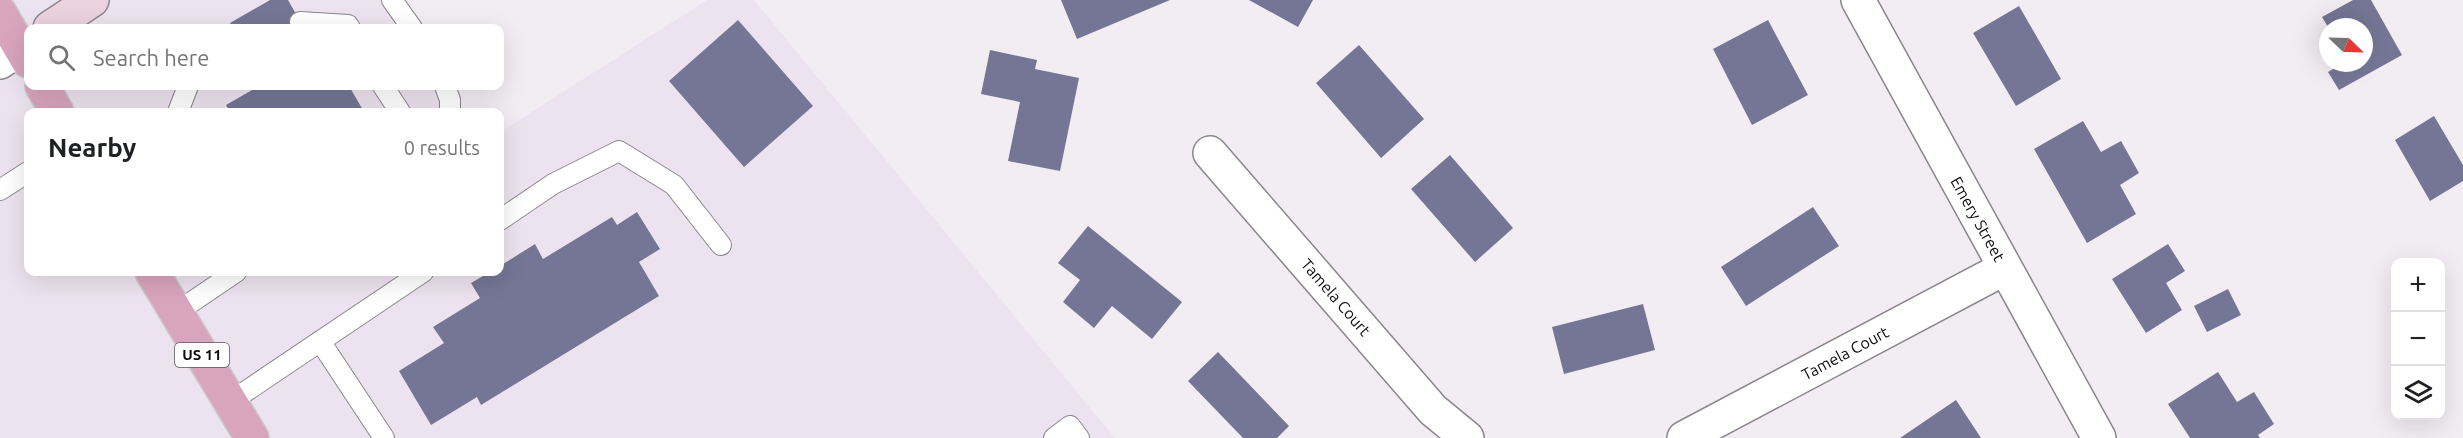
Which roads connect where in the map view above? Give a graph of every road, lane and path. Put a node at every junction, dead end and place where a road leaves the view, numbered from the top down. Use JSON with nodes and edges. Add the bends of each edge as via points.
{"nodes":[{"id":1,"x":92,"y":0,"type":"edge"},
{"id":2,"x":392,"y":0,"type":"edge"},
{"id":3,"x":1858,"y":0,"type":"edge"},
{"id":4,"x":0,"y":14,"type":"edge"},
{"id":5,"x":300,"y":22,"type":"dead end"},
{"id":6,"x":56,"y":24,"type":"edge"},
{"id":7,"x":332,"y":24,"type":"edge"},
{"id":8,"x":409,"y":24,"type":"edge"},
{"id":9,"x":20,"y":54,"type":"edge"},
{"id":10,"x":44,"y":90,"type":"edge"},
{"id":11,"x":186,"y":90,"type":"edge"},
{"id":12,"x":386,"y":90,"type":"edge"},
{"id":13,"x":446,"y":90,"type":"edge"},
{"id":14,"x":55,"y":108,"type":"edge"},
{"id":15,"x":180,"y":108,"type":"edge"},
{"id":16,"x":397,"y":108,"type":"edge"},
{"id":17,"x":450,"y":108,"type":"edge"},
{"id":18,"x":1210,"y":153,"type":"dead end"},
{"id":19,"x":24,"y":175,"type":"edge"},
{"id":20,"x":0,"y":190,"type":"edge"},
{"id":21,"x":504,"y":217,"type":"edge"},
{"id":22,"x":721,"y":244,"type":"dead end"},
{"id":23,"x":2005,"y":268,"type":"junction"},
{"id":24,"x":155,"y":276,"type":"edge"},
{"id":25,"x":230,"y":276,"type":"edge"},
{"id":26,"x":417,"y":276,"type":"edge"},
{"id":27,"x":177,"y":312,"type":"junction"},
{"id":28,"x":320,"y":341,"type":"junction"},
{"id":29,"x":230,"y":402,"type":"junction"},
{"id":30,"x":252,"y":438,"type":"edge"},
{"id":31,"x":384,"y":438,"type":"edge"},
{"id":32,"x":1054,"y":438,"type":"edge"},
{"id":33,"x":1080,"y":438,"type":"edge"},
{"id":34,"x":1467,"y":438,"type":"edge"},
{"id":35,"x":1684,"y":438,"type":"edge"},
{"id":36,"x":2100,"y":438,"type":"edge"}],
"edges":[{"from":1,"to":6,"type":"street"},
{"from":2,"to":8,"type":"lane"},
{"from":3,"to":23,"type":"street","name":"Emery Street"},
{"from":4,"to":9,"type":"main road"},
{"from":5,"to":7,"type":"lane"},
{"from":10,"to":14,"type":"main road"},
{"from":11,"to":15,"type":"lane"},
{"from":12,"to":16,"type":"lane"},
{"from":13,"to":17,"type":"lane"},
{"from":18,"to":34,"type":"street","name":"Tamela Court","via":[[1433,410]]},
{"from":19,"to":20,"type":"lane"},
{"from":21,"to":22,"type":"lane","via":[[553,184],[619,151],[674,185]]},
{"from":23,"to":35,"type":"street","name":"Tamela Court"},
{"from":23,"to":36,"type":"street","name":"Emery Street"},
{"from":24,"to":27,"type":"main road","number":"US 11"},
{"from":25,"to":27,"type":"lane"},
{"from":26,"to":28,"type":"lane"},
{"from":27,"to":29,"type":"main road","number":"US 11"},
{"from":28,"to":29,"type":"lane"},
{"from":28,"to":31,"type":"lane"},
{"from":29,"to":30,"type":"main road","number":"US 11"},
{"from":32,"to":33,"type":"lane","via":[[1070,426]]}]}
